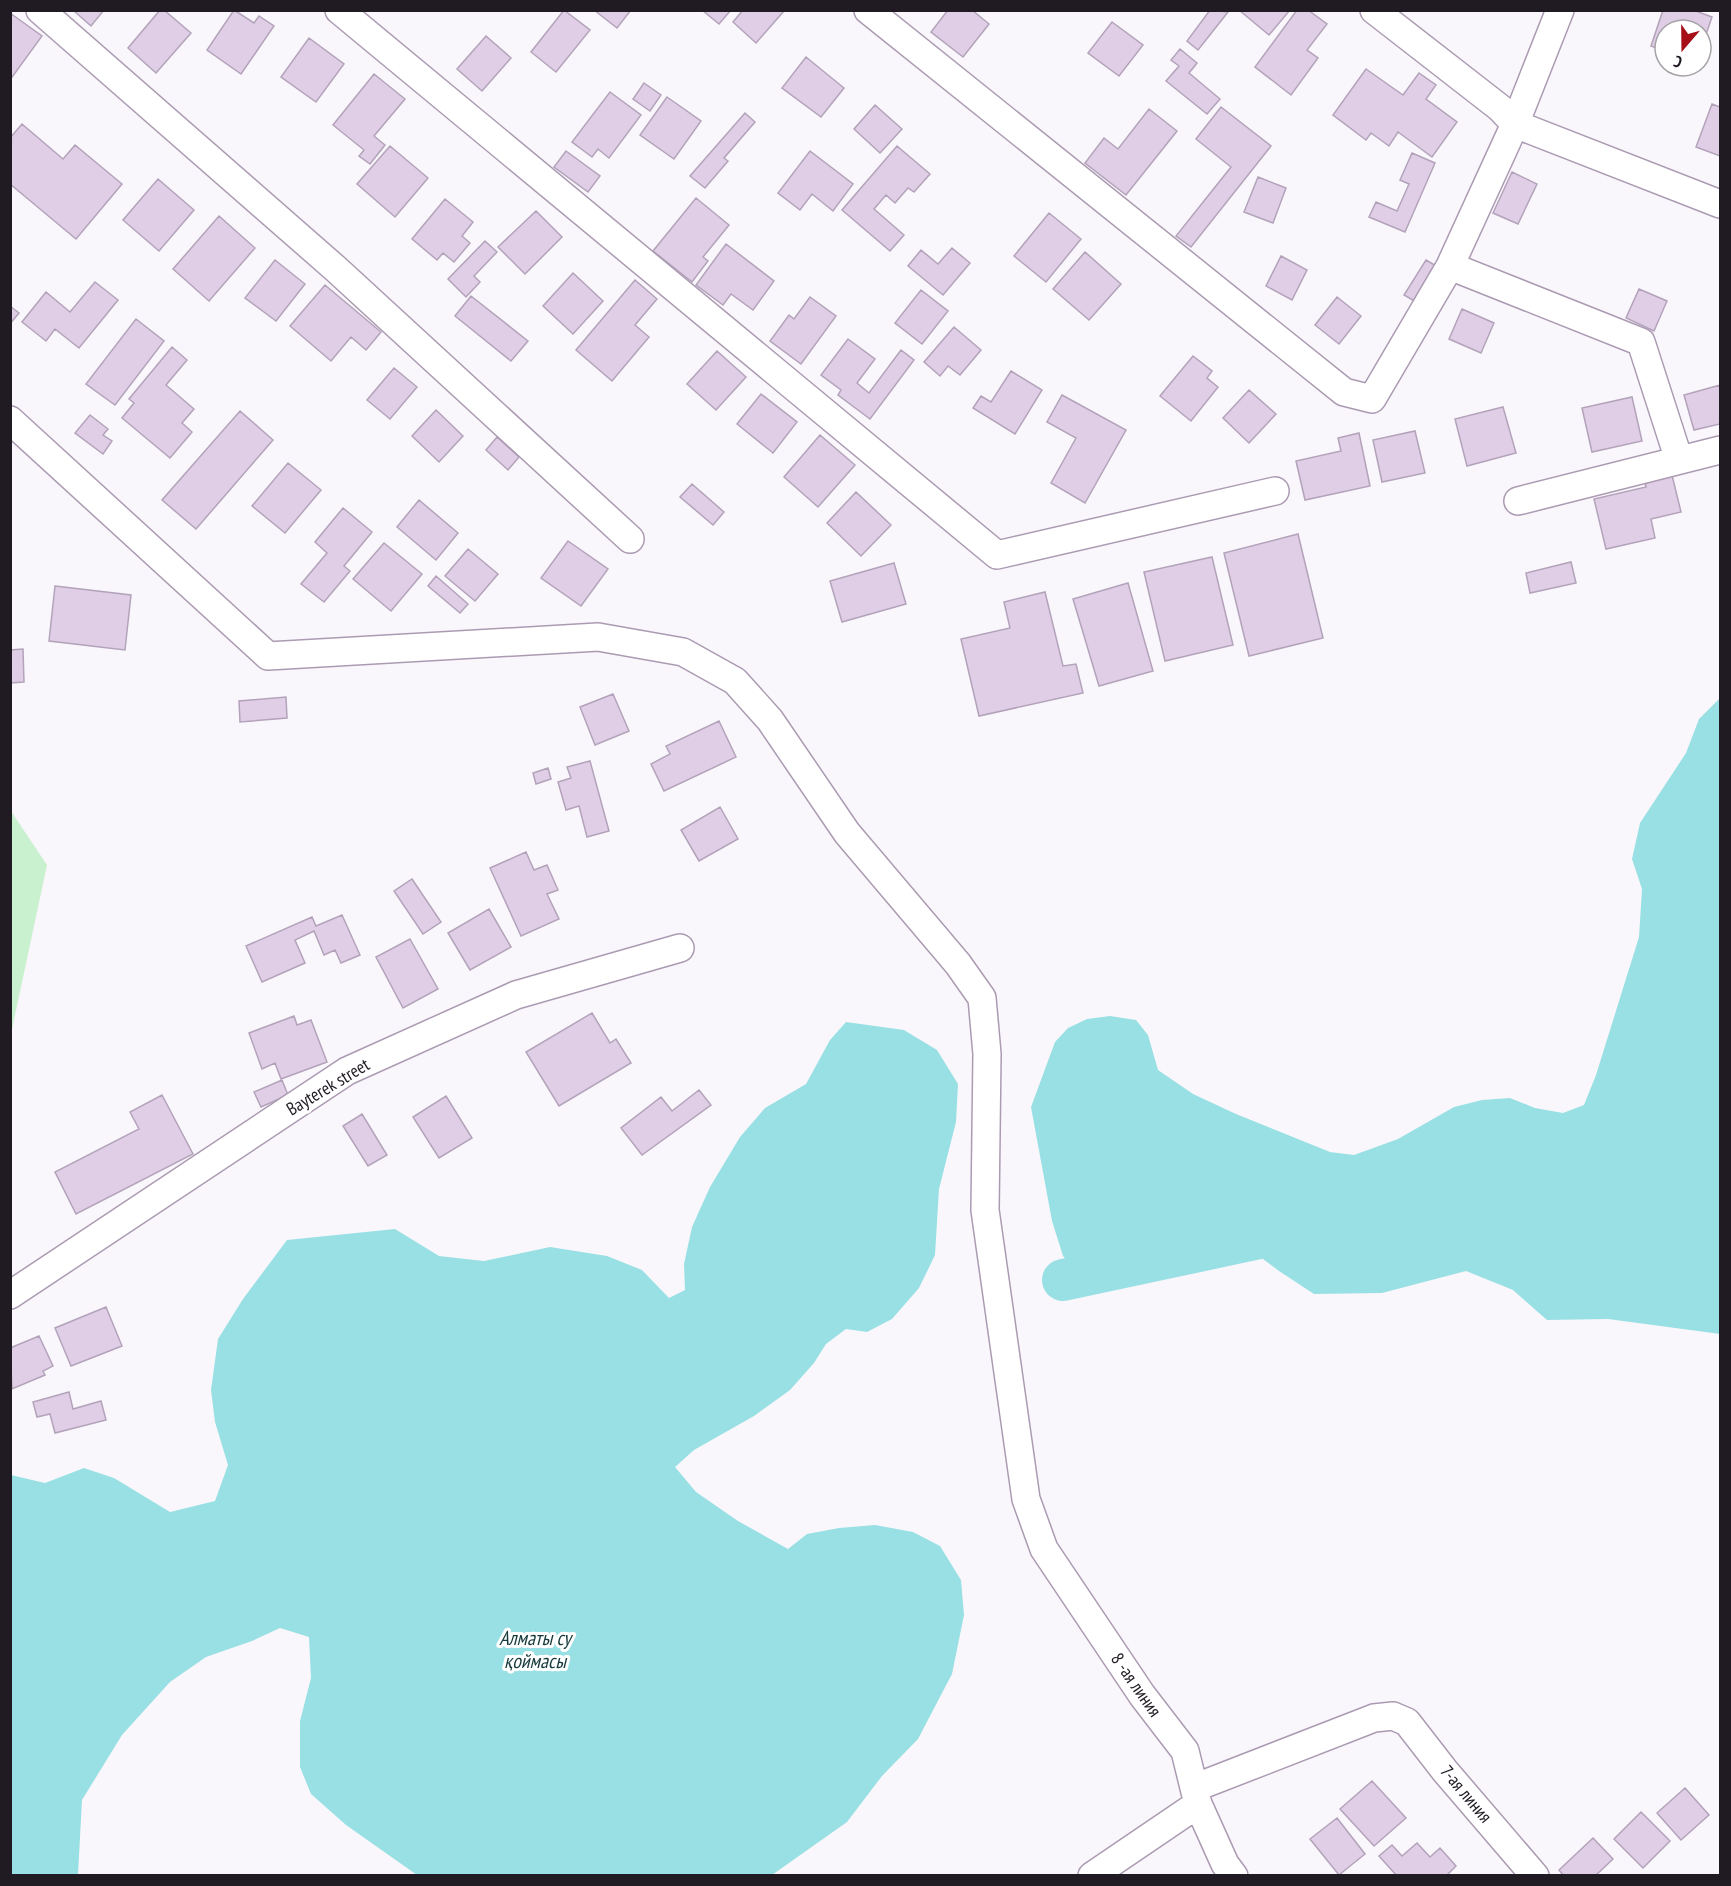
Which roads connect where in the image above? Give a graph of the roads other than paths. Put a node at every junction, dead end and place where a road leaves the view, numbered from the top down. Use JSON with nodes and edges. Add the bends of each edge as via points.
{"nodes":[{"id":1,"x":40,"y":10,"type":"edge"},
{"id":2,"x":339,"y":10,"type":"edge"},
{"id":3,"x":868,"y":10,"type":"edge"},
{"id":4,"x":1374,"y":10,"type":"edge"},
{"id":5,"x":1560,"y":10,"type":"edge"},
{"id":6,"x":1515,"y":124,"type":"junction"},
{"id":7,"x":1720,"y":204,"type":"edge"},
{"id":8,"x":1450,"y":266,"type":"junction"},
{"id":9,"x":10,"y":420,"type":"edge"},
{"id":10,"x":1720,"y":450,"type":"edge"},
{"id":11,"x":1679,"y":460,"type":"junction"},
{"id":12,"x":1275,"y":491,"type":"dead end"},
{"id":13,"x":1518,"y":501,"type":"dead end"},
{"id":14,"x":630,"y":539,"type":"dead end"},
{"id":15,"x":680,"y":948,"type":"dead end"},
{"id":16,"x":10,"y":1294,"type":"edge"},
{"id":17,"x":1196,"y":1796,"type":"junction"},
{"id":18,"x":1092,"y":1875,"type":"edge"},
{"id":19,"x":1234,"y":1875,"type":"edge"},
{"id":20,"x":1535,"y":1875,"type":"edge"}],
"edges":[{"from":1,"to":14,"type":"street","via":[[336,269]]},
{"from":2,"to":12,"type":"street","via":[[997,555]]},
{"from":3,"to":8,"type":"street","via":[[1344,393],[1372,399]]},
{"from":4,"to":6,"type":"street","via":[[1500,108]]},
{"from":5,"to":6,"type":"street"},
{"from":6,"to":7,"type":"street"},
{"from":6,"to":8,"type":"street"},
{"from":8,"to":11,"type":"street","via":[[1641,342]]},
{"from":9,"to":17,"type":"street","name":"8 -ая линия","via":[[268,656],[598,637],[683,652],[735,681],[770,720],[847,833],[982,998],[987,1054],[985,1210],[1026,1499],[1044,1549],[1142,1695],[1185,1751]]},
{"from":10,"to":11,"type":"street"},
{"from":11,"to":13,"type":"street"},
{"from":15,"to":16,"type":"street","name":"Bayterek street","via":[[516,995],[347,1071]]},
{"from":17,"to":18,"type":"street"},
{"from":17,"to":19,"type":"street","name":"8 -ая линия","via":[[1224,1864]]},
{"from":17,"to":20,"type":"street","name":"7-ая линия","via":[[1374,1718],[1393,1716],[1407,1722]]}]}
